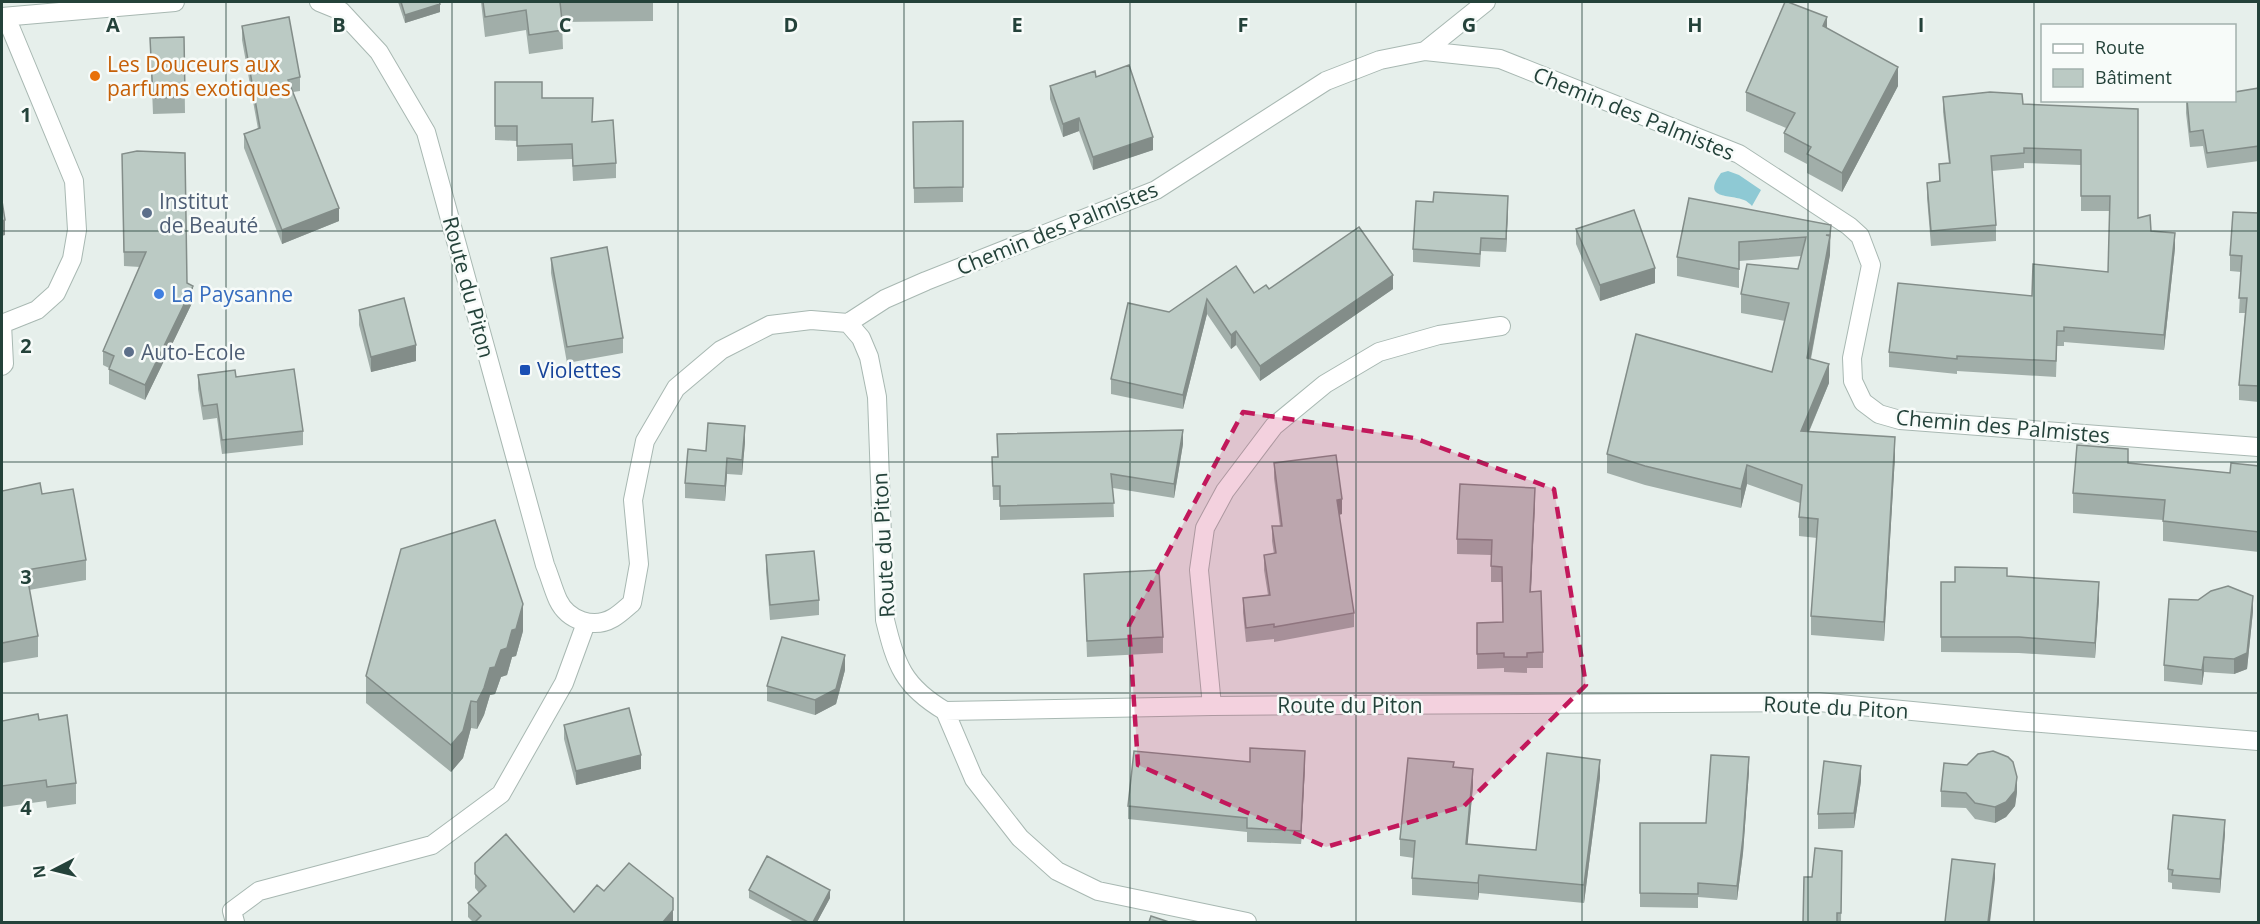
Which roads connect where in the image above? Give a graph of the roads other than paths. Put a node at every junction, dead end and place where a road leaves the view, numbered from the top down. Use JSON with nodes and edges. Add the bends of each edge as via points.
{"nodes":[{"id":1,"x":175,"y":2,"type":"edge"},
{"id":2,"x":319,"y":2,"type":"edge"},
{"id":3,"x":1486,"y":2,"type":"edge"},
{"id":4,"x":344,"y":6,"type":"edge"},
{"id":5,"x":4,"y":17,"type":"edge"},
{"id":6,"x":1425,"y":51,"type":"junction"},
{"id":7,"x":848,"y":322,"type":"junction"},
{"id":8,"x":2,"y":324,"type":"edge"},
{"id":9,"x":1501,"y":326,"type":"dead end"},
{"id":10,"x":2,"y":366,"type":"edge"},
{"id":11,"x":2259,"y":447,"type":"edge"},
{"id":12,"x":586,"y":623,"type":"junction"},
{"id":13,"x":1212,"y":706,"type":"junction"},
{"id":14,"x":945,"y":711,"type":"junction"},
{"id":15,"x":2259,"y":741,"type":"edge"},
{"id":16,"x":235,"y":922,"type":"edge"},
{"id":17,"x":1247,"y":922,"type":"edge"}],
"edges":[{"from":1,"to":5,"type":"street"},
{"from":2,"to":4,"type":"street","name":"Route du Piton"},
{"from":3,"to":6,"type":"street","name":"Chemin des Palmistes"},
{"from":4,"to":12,"type":"street","name":"Route du Piton","via":[[379,52],[426,132],[545,566],[559,603]]},
{"from":5,"to":8,"type":"street","via":[[74,181],[77,230],[72,259],[56,293],[37,310]]},
{"from":6,"to":7,"type":"street","name":"Chemin des Palmistes","via":[[1380,60],[1326,81],[1156,190],[926,280]]},
{"from":6,"to":11,"type":"street","name":"Chemin des Palmistes","via":[[1500,59],[1739,154],[1849,226],[1860,236],[1871,265],[1852,358],[1852,381],[1863,402],[1880,414],[1900,420]]},
{"from":7,"to":12,"type":"street","via":[[811,320],[770,325],[721,350],[676,388],[645,441],[633,500],[639,564],[632,603],[612,618]]},
{"from":7,"to":14,"type":"street","name":"Route du Piton","via":[[861,338],[877,397],[885,620],[893,652],[905,677],[925,699]]},
{"from":8,"to":10,"type":"street"},
{"from":9,"to":13,"type":"street","via":[[1439,335],[1379,352],[1325,384],[1274,426],[1225,491],[1204,528],[1198,570]]},
{"from":12,"to":16,"type":"street","via":[[564,683],[501,794],[432,845],[259,891],[232,911]]},
{"from":13,"to":14,"type":"street","name":"Route du Piton"},
{"from":13,"to":15,"type":"street","name":"Route du Piton","via":[[1819,702]]},
{"from":14,"to":17,"type":"street","via":[[974,779],[1020,838],[1057,871],[1098,891]]}]}
